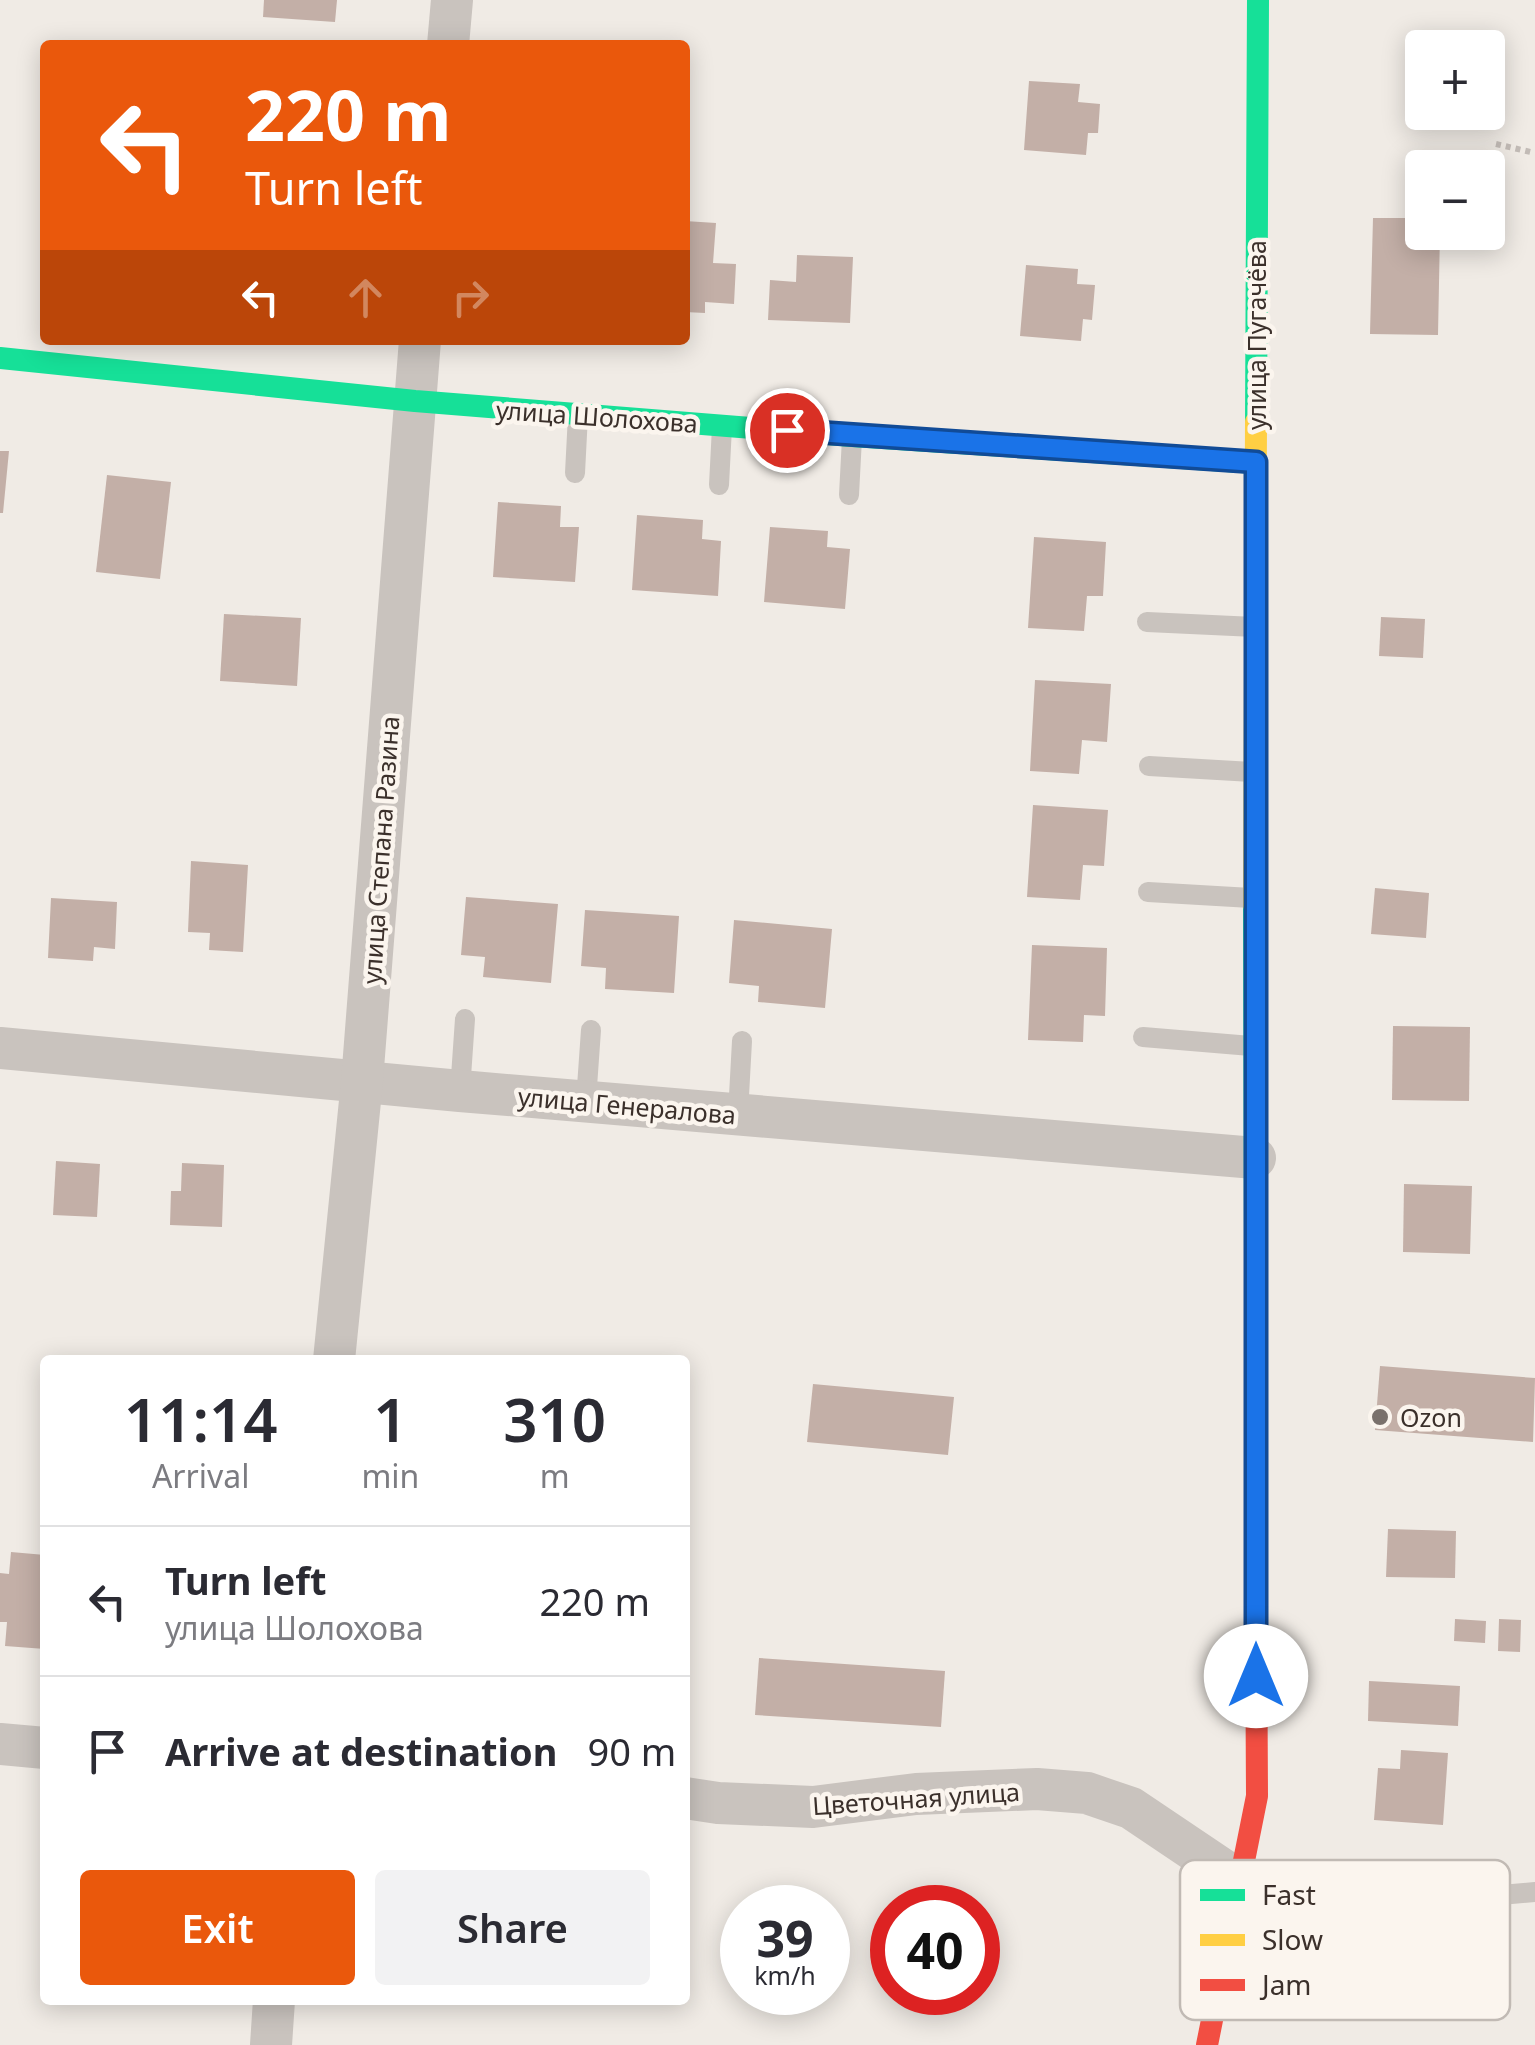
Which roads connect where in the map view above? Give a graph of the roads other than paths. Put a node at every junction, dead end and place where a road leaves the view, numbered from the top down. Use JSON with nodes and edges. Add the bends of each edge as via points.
{"nodes":[{"id":1,"x":452,"y":0,"type":"edge"},
{"id":2,"x":1258,"y":0,"type":"edge"},
{"id":3,"x":448,"y":40,"type":"edge"},
{"id":4,"x":420,"y":345,"type":"edge"},
{"id":5,"x":0,"y":358,"type":"edge"},
{"id":6,"x":414,"y":401,"type":"junction"},
{"id":7,"x":578,"y":414,"type":"junction"},
{"id":8,"x":722,"y":425,"type":"junction"},
{"id":9,"x":852,"y":436,"type":"junction"},
{"id":10,"x":1256,"y":462,"type":"junction"},
{"id":11,"x":575,"y":473,"type":"dead end"},
{"id":12,"x":719,"y":485,"type":"dead end"},
{"id":13,"x":849,"y":496,"type":"dead end"},
{"id":14,"x":1147,"y":622,"type":"dead end"},
{"id":15,"x":1256,"y":627,"type":"junction"},
{"id":16,"x":1149,"y":766,"type":"dead end"},
{"id":17,"x":1254,"y":772,"type":"junction"},
{"id":18,"x":1148,"y":892,"type":"dead end"},
{"id":19,"x":1255,"y":898,"type":"junction"},
{"id":20,"x":464,"y":1018,"type":"dead end"},
{"id":21,"x":592,"y":1030,"type":"dead end"},
{"id":22,"x":1144,"y":1036,"type":"dead end"},
{"id":23,"x":742,"y":1041,"type":"dead end"},
{"id":24,"x":1255,"y":1046,"type":"junction"},
{"id":25,"x":0,"y":1048,"type":"edge"},
{"id":26,"x":362,"y":1081,"type":"junction"},
{"id":27,"x":460,"y":1090,"type":"junction"},
{"id":28,"x":586,"y":1101,"type":"junction"},
{"id":29,"x":738,"y":1114,"type":"junction"},
{"id":30,"x":1255,"y":1158,"type":"junction"},
{"id":31,"x":335,"y":1355,"type":"edge"},
{"id":32,"x":0,"y":1744,"type":"edge"},
{"id":33,"x":40,"y":1748,"type":"edge"},
{"id":34,"x":690,"y":1799,"type":"edge"},
{"id":35,"x":1209,"y":1860,"type":"edge"},
{"id":36,"x":1245,"y":1860,"type":"edge"},
{"id":37,"x":1535,"y":1892,"type":"edge"},
{"id":38,"x":1510,"y":1894,"type":"edge"},
{"id":39,"x":274,"y":2005,"type":"edge"},
{"id":40,"x":1212,"y":2020,"type":"edge"},
{"id":41,"x":270,"y":2045,"type":"edge"},
{"id":42,"x":1207,"y":2045,"type":"edge"}],
"edges":[{"from":1,"to":3,"type":"street"},
{"from":2,"to":10,"type":"street","name":"улица Пугачёва"},
{"from":4,"to":6,"type":"street","name":"улица Степана Разина"},
{"from":5,"to":6,"type":"street","name":"улица Шолохова"},
{"from":6,"to":7,"type":"street","name":"улица Шолохова"},
{"from":6,"to":26,"type":"street","name":"улица Степана Разина"},
{"from":7,"to":8,"type":"street","name":"улица Шолохова"},
{"from":7,"to":11,"type":"lane"},
{"from":8,"to":9,"type":"street","name":"улица Шолохова"},
{"from":8,"to":12,"type":"lane"},
{"from":9,"to":10,"type":"street","name":"улица Шолохова"},
{"from":9,"to":13,"type":"lane"},
{"from":10,"to":15,"type":"street","name":"улица Пугачёва"},
{"from":14,"to":15,"type":"lane"},
{"from":15,"to":17,"type":"street","name":"улица Пугачёва"},
{"from":16,"to":17,"type":"lane"},
{"from":17,"to":19,"type":"street","name":"улица Пугачёва"},
{"from":18,"to":19,"type":"lane"},
{"from":19,"to":24,"type":"street","name":"улица Пугачёва"},
{"from":20,"to":27,"type":"lane"},
{"from":21,"to":28,"type":"lane"},
{"from":22,"to":24,"type":"lane"},
{"from":23,"to":29,"type":"lane"},
{"from":24,"to":30,"type":"street","name":"улица Пугачёва"},
{"from":25,"to":26,"type":"street","name":"улица Генералова"},
{"from":26,"to":27,"type":"street","name":"улица Генералова"},
{"from":26,"to":31,"type":"street","name":"улица Степана Разина"},
{"from":27,"to":28,"type":"street","name":"улица Генералова"},
{"from":28,"to":29,"type":"street","name":"улица Генералова"},
{"from":29,"to":30,"type":"street","name":"улица Генералова"},
{"from":30,"to":36,"type":"street","name":"улица Пугачёва","via":[[1256,1796]]},
{"from":32,"to":33,"type":"street"},
{"from":34,"to":35,"type":"street","name":"Цветочная улица","via":[[813,1808],[916,1794],[1087,1793],[1132,1808]]},
{"from":37,"to":38,"type":"lane"},
{"from":39,"to":41,"type":"street"},
{"from":40,"to":42,"type":"street","name":"улица Пугачёва"}]}
